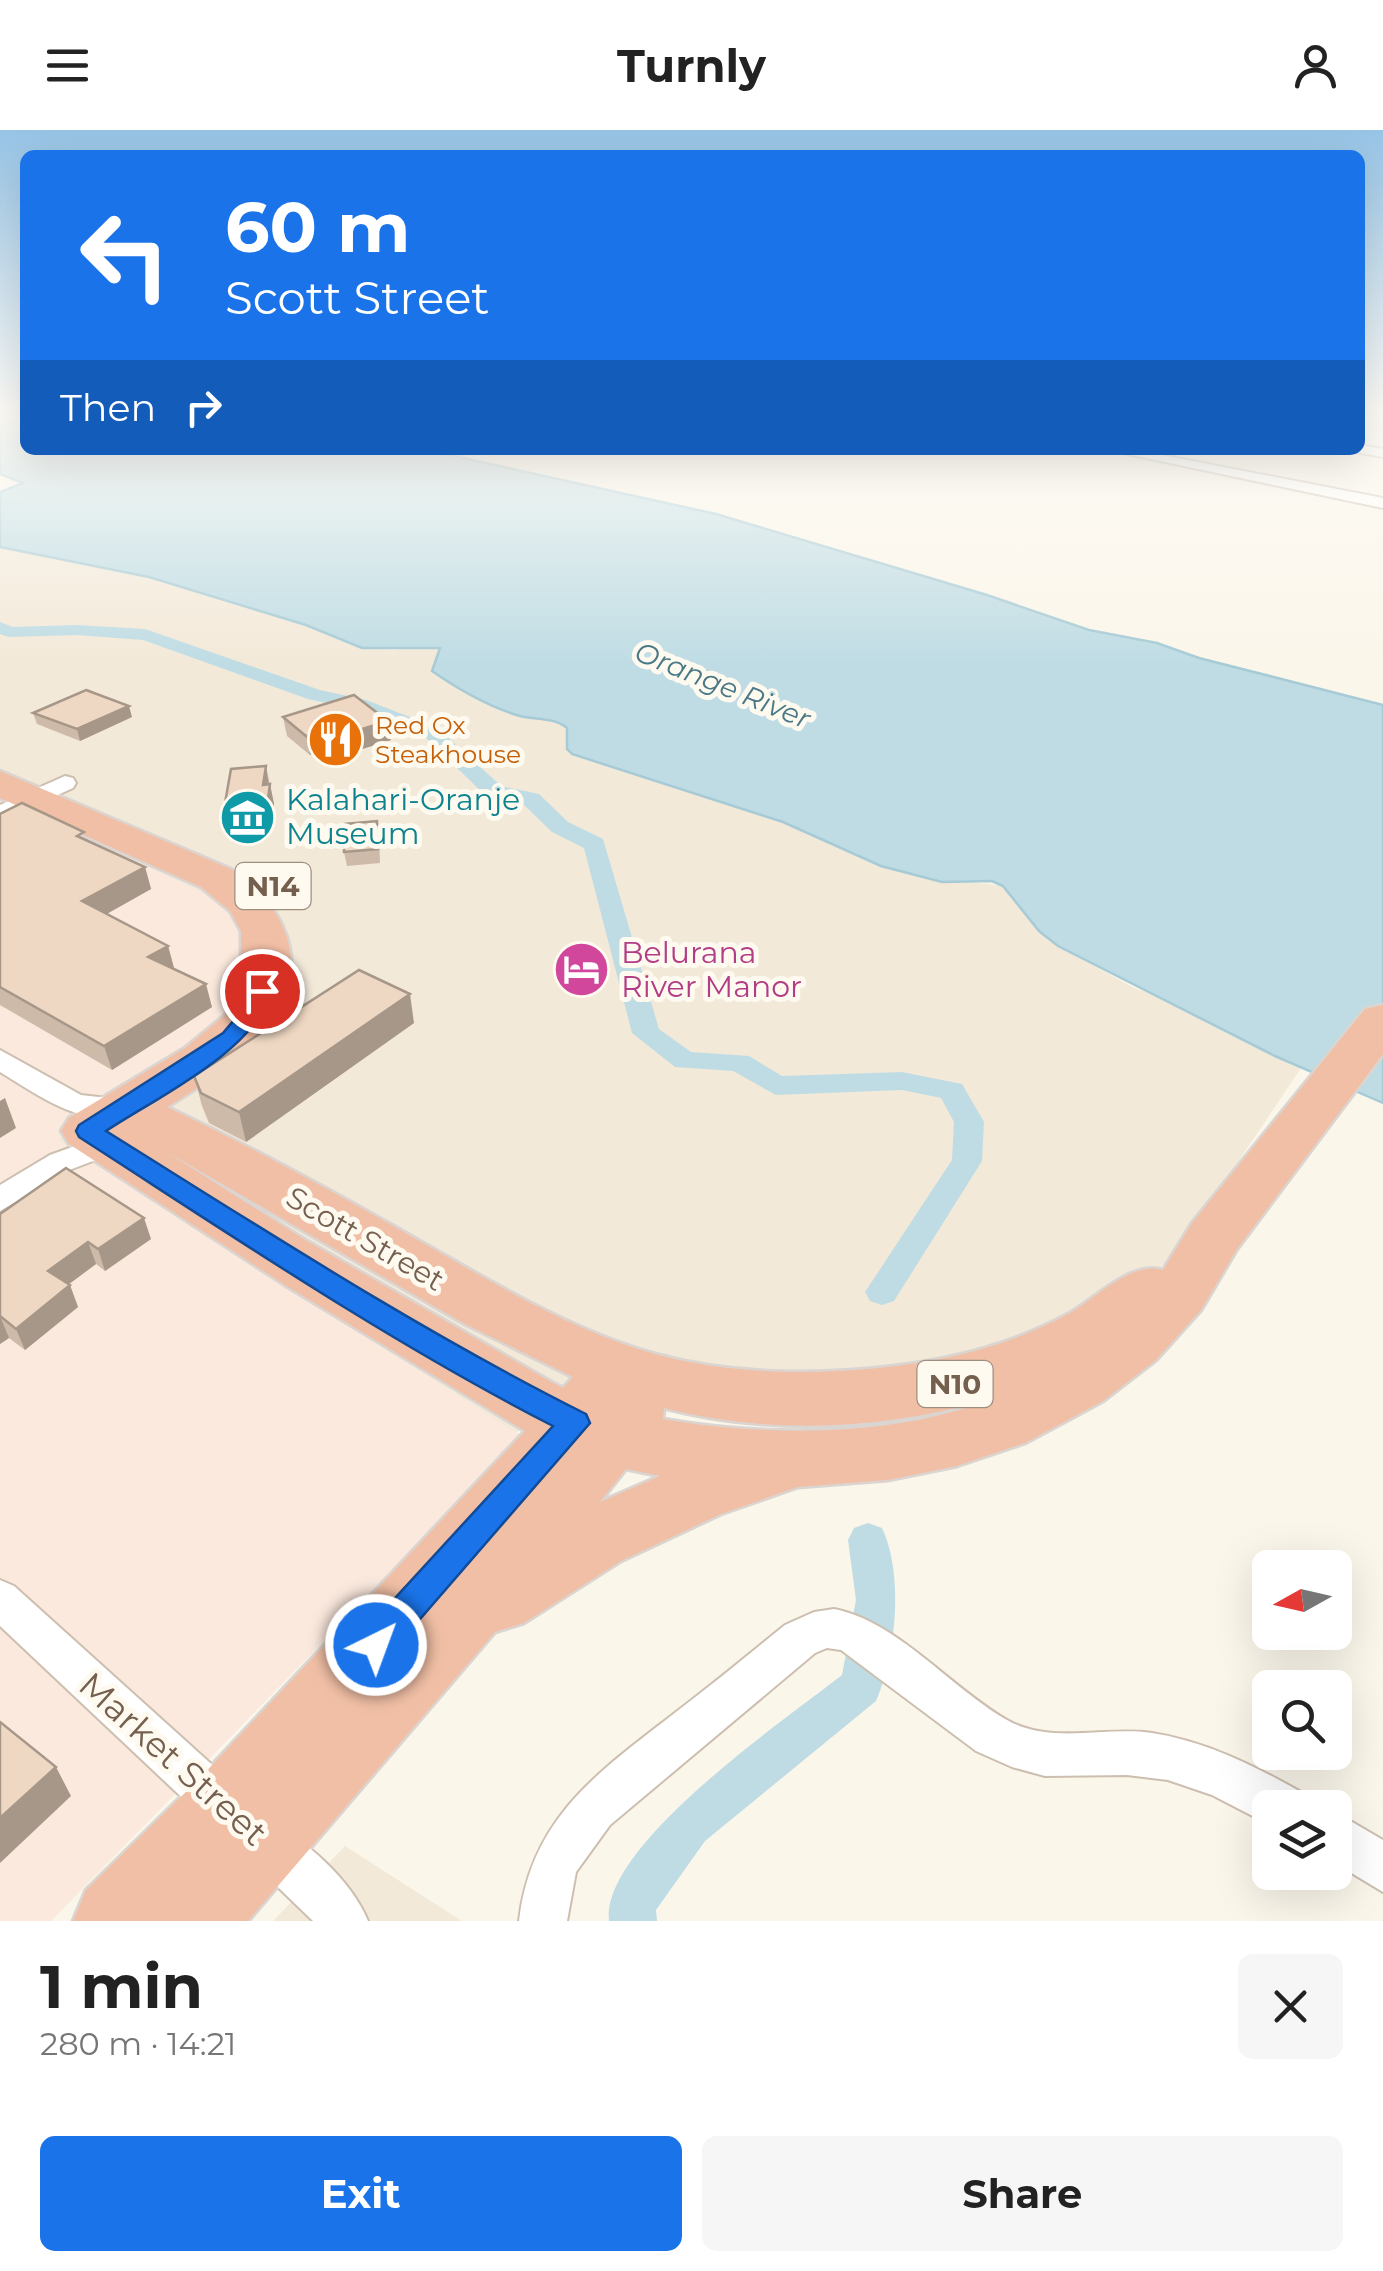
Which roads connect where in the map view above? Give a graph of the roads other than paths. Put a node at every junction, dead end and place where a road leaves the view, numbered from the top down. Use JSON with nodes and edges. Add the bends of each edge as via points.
{"nodes":[{"id":1,"x":1351,"y":497,"type":"edge"},
{"id":2,"x":1383,"y":503,"type":"edge"},
{"id":3,"x":0,"y":754,"type":"edge"},
{"id":4,"x":24,"y":795,"type":"edge"},
{"id":5,"x":1383,"y":1020,"type":"edge"},
{"id":6,"x":0,"y":1059,"type":"edge"},
{"id":7,"x":101,"y":1128,"type":"junction"},
{"id":8,"x":0,"y":1200,"type":"edge"},
{"id":9,"x":1212,"y":1238,"type":"junction"},
{"id":10,"x":616,"y":1402,"type":"junction"},
{"id":11,"x":812,"y":1459,"type":"junction"},
{"id":12,"x":0,"y":1599,"type":"edge"},
{"id":13,"x":448,"y":1632,"type":"junction"},
{"id":14,"x":1252,"y":1792,"type":"edge"},
{"id":15,"x":244,"y":1824,"type":"junction"},
{"id":16,"x":1352,"y":1847,"type":"edge"},
{"id":17,"x":1383,"y":1868,"type":"edge"},
{"id":18,"x":117,"y":1921,"type":"edge"},
{"id":19,"x":190,"y":1921,"type":"edge"},
{"id":20,"x":344,"y":1921,"type":"edge"},
{"id":21,"x":542,"y":1921,"type":"edge"}],
"edges":[{"from":1,"to":2,"type":"street"},
{"from":3,"to":4,"type":"highway","number":"N14"},
{"from":4,"to":7,"type":"highway","number":"N14","via":[[216,878],[240,894],[263,926],[266,970],[245,1024]]},
{"from":5,"to":9,"type":"highway","number":"N10"},
{"from":6,"to":7,"type":"street","name":"Scott Street"},
{"from":7,"to":8,"type":"street"},
{"from":7,"to":10,"type":"highway","name":"Scott Street","via":[[288,1258],[515,1393]]},
{"from":9,"to":10,"type":"highway","number":"N10","via":[[1121,1314],[1014,1369],[856,1398],[711,1391]]},
{"from":9,"to":11,"type":"highway","number":"N10","via":[[1201,1265],[1128,1350],[1064,1394],[999,1425],[941,1442]]},
{"from":10,"to":11,"type":"highway","number":"N10","via":[[748,1458]]},
{"from":10,"to":13,"type":"highway"},
{"from":10,"to":15,"type":"highway"},
{"from":11,"to":13,"type":"highway","via":[[743,1476],[638,1516],[585,1542]]},
{"from":12,"to":15,"type":"street","name":"Market Street"},
{"from":13,"to":15,"type":"highway"},
{"from":14,"to":21,"type":"street","via":[[1167,1759],[1126,1753],[1049,1757],[1014,1746],[856,1636],[832,1627],[800,1639],[605,1796],[550,1871]]},
{"from":15,"to":18,"type":"highway"},
{"from":15,"to":19,"type":"highway"},
{"from":15,"to":20,"type":"street","name":"Market Street"},
{"from":16,"to":17,"type":"street"}]}
